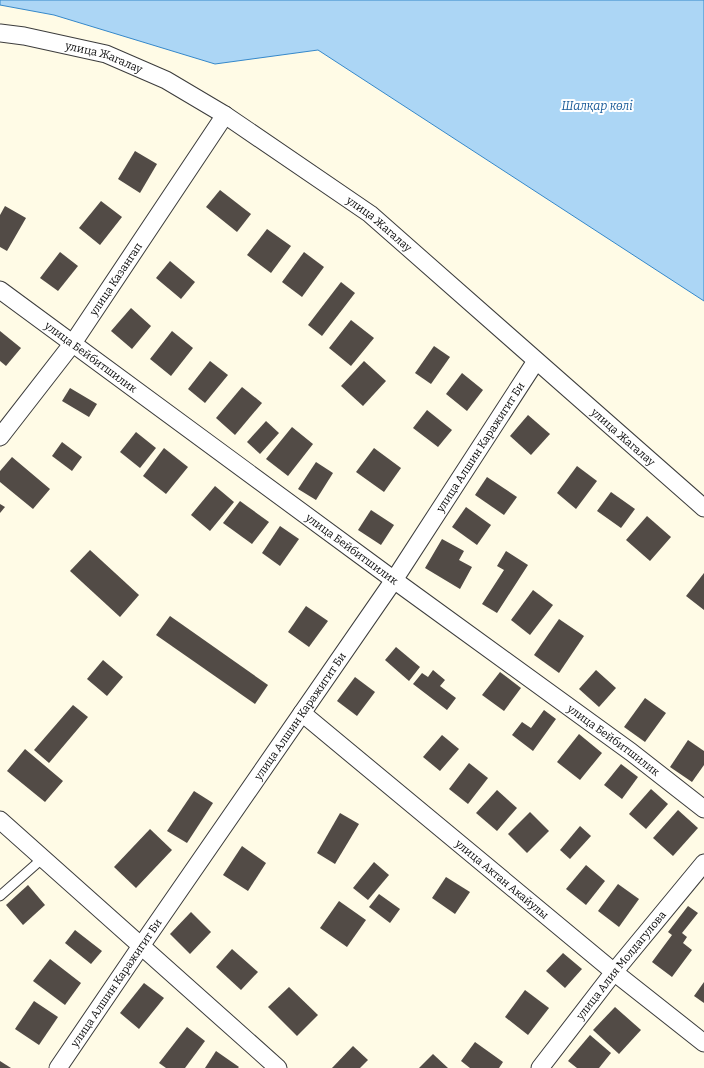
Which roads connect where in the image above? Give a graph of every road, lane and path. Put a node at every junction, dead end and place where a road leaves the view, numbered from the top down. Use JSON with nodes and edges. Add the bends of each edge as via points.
{"nodes":[{"id":1,"x":0,"y":32,"type":"edge"},
{"id":2,"x":225,"y":115,"type":"junction"},
{"id":3,"x":0,"y":290,"type":"edge"},
{"id":4,"x":73,"y":343,"type":"junction"},
{"id":5,"x":536,"y":360,"type":"junction"},
{"id":6,"x":0,"y":438,"type":"edge"},
{"id":7,"x":704,"y":508,"type":"edge"},
{"id":8,"x":394,"y":580,"type":"junction"},
{"id":9,"x":302,"y":713,"type":"junction"},
{"id":10,"x":704,"y":809,"type":"edge"},
{"id":11,"x":0,"y":820,"type":"edge"},
{"id":12,"x":43,"y":858,"type":"junction"},
{"id":13,"x":704,"y":863,"type":"edge"},
{"id":14,"x":0,"y":896,"type":"edge"},
{"id":15,"x":141,"y":946,"type":"junction"},
{"id":16,"x":614,"y":972,"type":"junction"},
{"id":17,"x":704,"y":1043,"type":"edge"},
{"id":18,"x":58,"y":1068,"type":"edge"},
{"id":19,"x":278,"y":1068,"type":"edge"},
{"id":20,"x":540,"y":1068,"type":"edge"}],
"edges":[{"from":1,"to":2,"type":"street","name":"улица Жагалау","via":[[106,54],[166,80]]},
{"from":2,"to":4,"type":"street","name":"улица Казангап"},
{"from":2,"to":5,"type":"street","name":"улица Жагалау","via":[[370,214]]},
{"from":3,"to":4,"type":"street","name":"улица Бейбитшилик"},
{"from":4,"to":6,"type":"street","name":"улица Казангап"},
{"from":4,"to":8,"type":"street","name":"улица Бейбитшилик"},
{"from":5,"to":7,"type":"street","name":"улица Жагалау"},
{"from":5,"to":8,"type":"street","name":"улица Алшин Каражигит Би"},
{"from":8,"to":9,"type":"street","name":"улица Алшин Каражигит Би"},
{"from":8,"to":10,"type":"street","name":"улица Бейбитшилик","via":[[631,752]]},
{"from":9,"to":15,"type":"street","name":"улица Алшин Каражигит Би"},
{"from":9,"to":16,"type":"street","name":"улица Актан Акайулы"},
{"from":11,"to":12,"type":"street"},
{"from":12,"to":14,"type":"lane"},
{"from":12,"to":15,"type":"street"},
{"from":13,"to":16,"type":"street","name":"улица Алия Молдагулова"},
{"from":15,"to":18,"type":"street","name":"улица Алшин Каражигит Би"},
{"from":15,"to":19,"type":"street"},
{"from":16,"to":17,"type":"street","name":"улица Актан Акайулы"},
{"from":16,"to":20,"type":"street","name":"улица Алия Молдагулова"}]}
